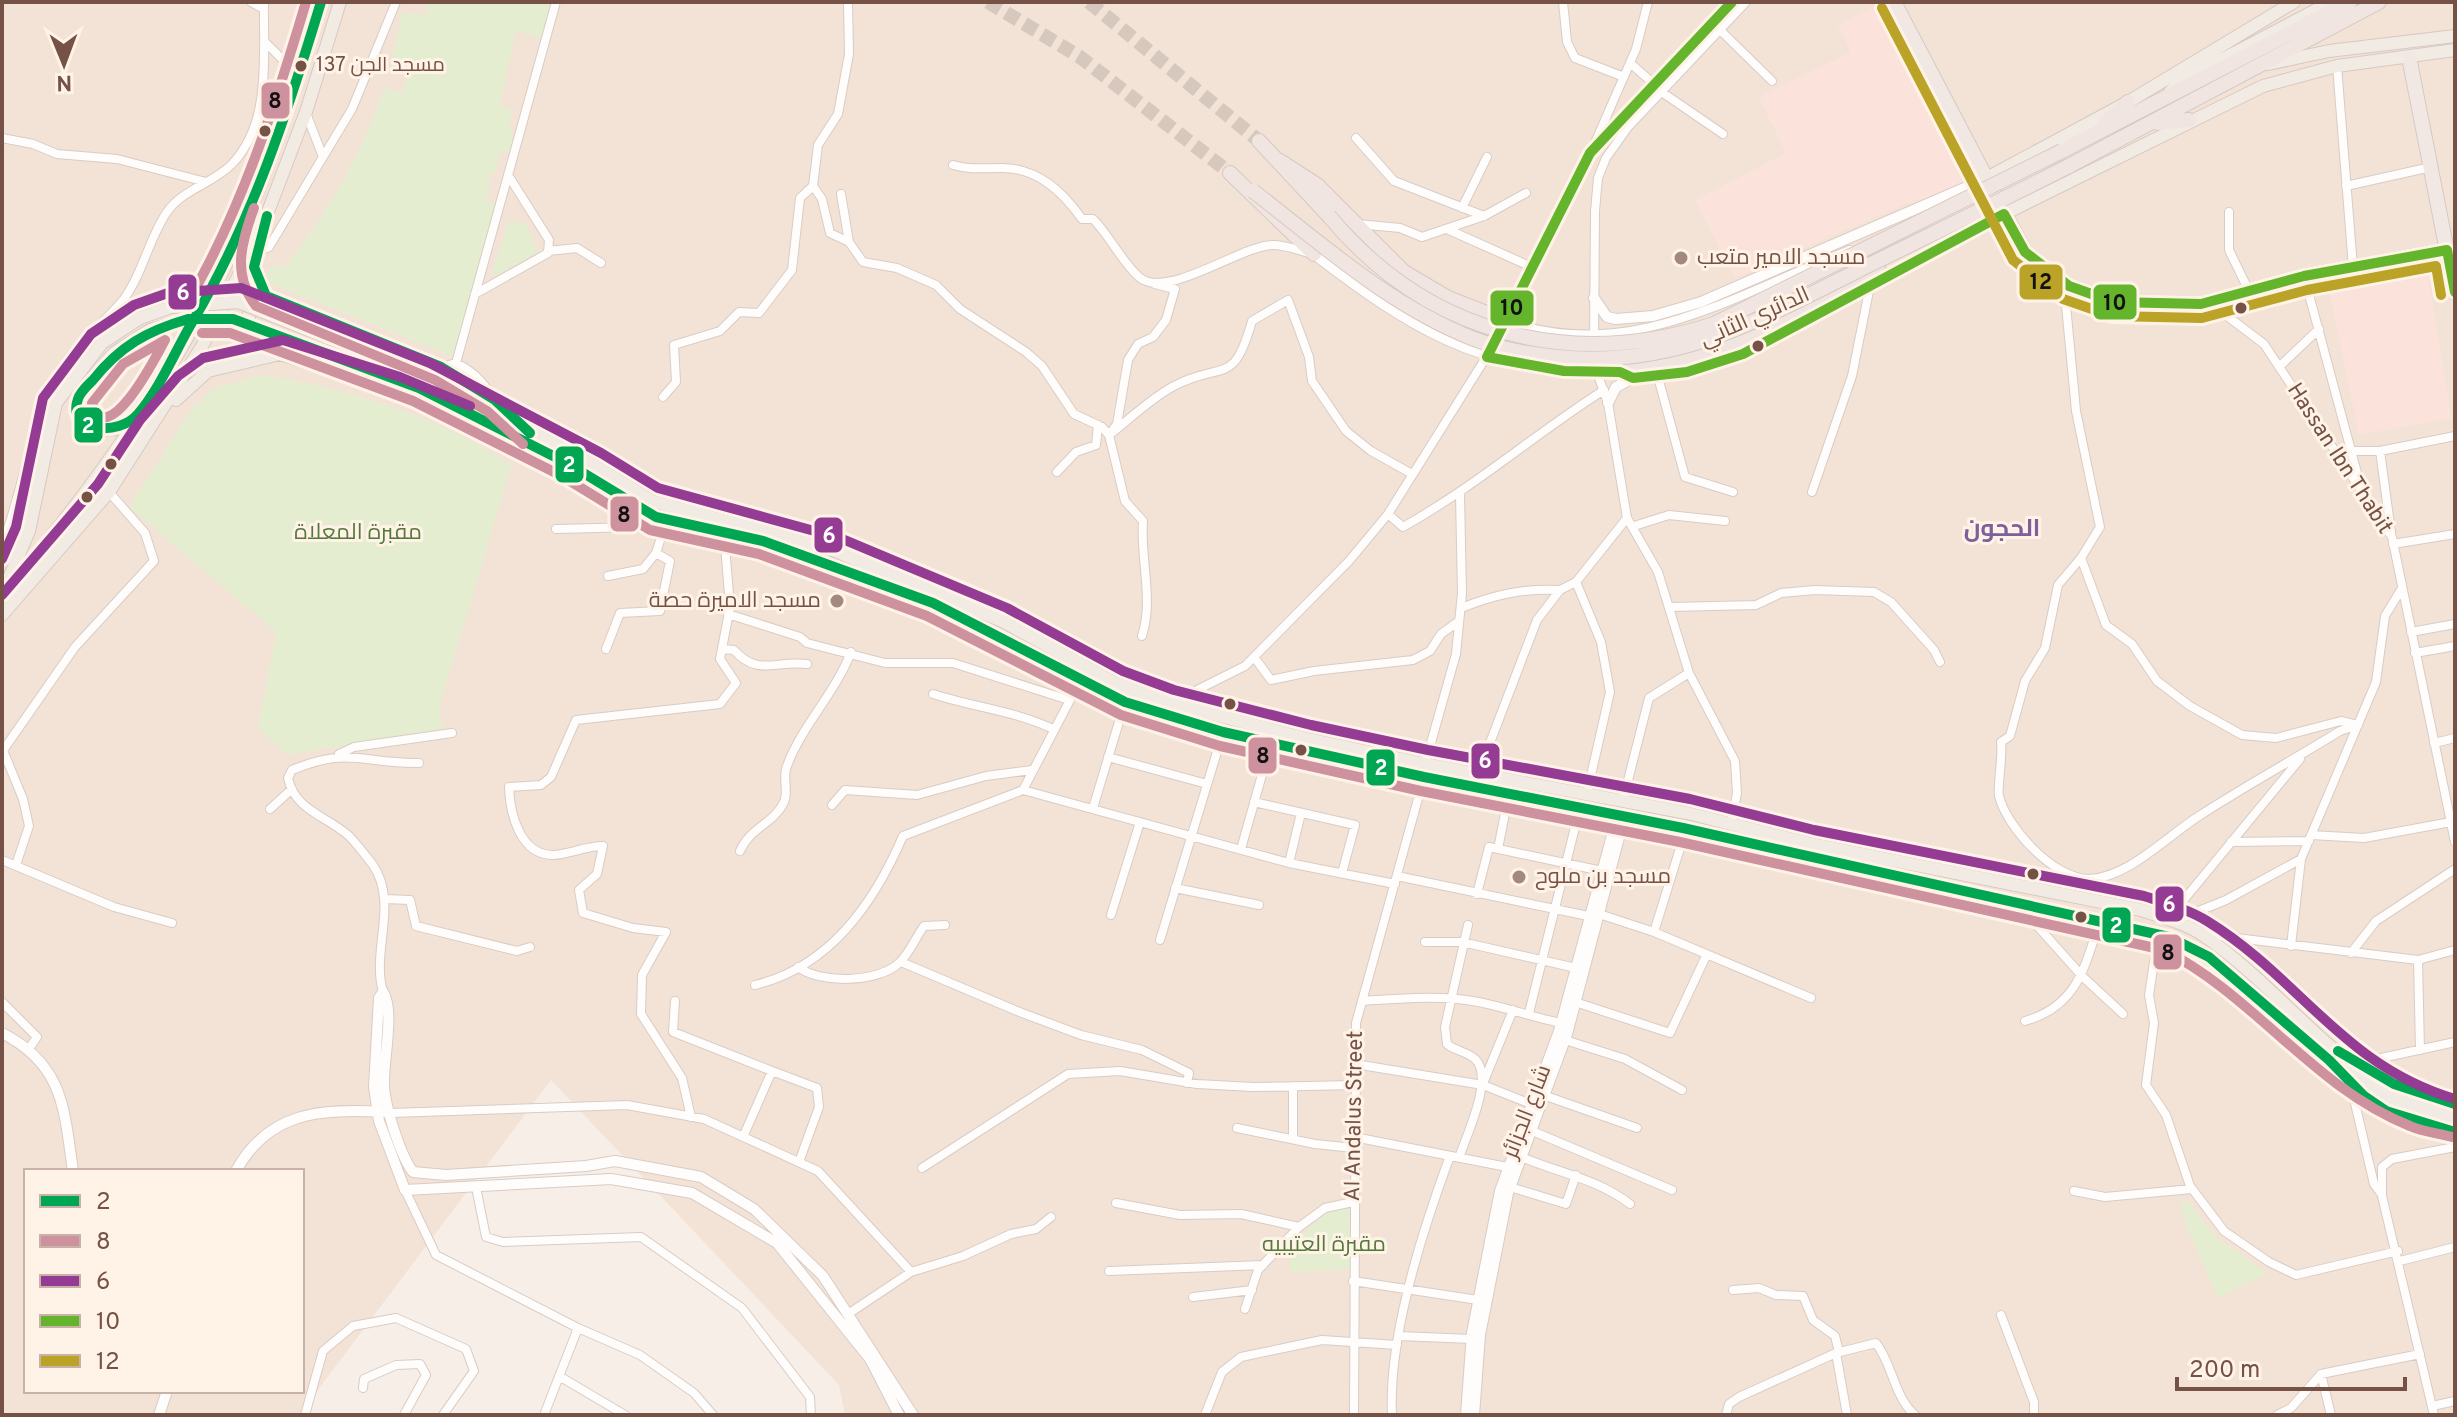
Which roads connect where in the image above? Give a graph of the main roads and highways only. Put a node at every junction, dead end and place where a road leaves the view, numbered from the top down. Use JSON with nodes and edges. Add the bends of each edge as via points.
{"nodes":[{"id":1,"x":321,"y":2,"type":"edge"},
{"id":2,"x":340,"y":2,"type":"edge"},
{"id":3,"x":1894,"y":2,"type":"edge"},
{"id":4,"x":2294,"y":2,"type":"edge"},
{"id":5,"x":2331,"y":2,"type":"edge"},
{"id":6,"x":2350,"y":2,"type":"edge"},
{"id":7,"x":2379,"y":2,"type":"edge"},
{"id":8,"x":2455,"y":36,"type":"edge"},
{"id":9,"x":2455,"y":50,"type":"edge"},
{"id":10,"x":2409,"y":57,"type":"junction"},
{"id":11,"x":2253,"y":68,"type":"junction"},
{"id":12,"x":2163,"y":99,"type":"junction"},
{"id":13,"x":2128,"y":102,"type":"junction"},
{"id":14,"x":2189,"y":120,"type":"junction"},
{"id":15,"x":2149,"y":124,"type":"junction"},
{"id":16,"x":2090,"y":137,"type":"junction"},
{"id":17,"x":1259,"y":141,"type":"tunnel mouth"},
{"id":18,"x":1280,"y":161,"type":"junction"},
{"id":19,"x":1230,"y":173,"type":"tunnel mouth"},
{"id":20,"x":1985,"y":179,"type":"junction"},
{"id":21,"x":1253,"y":191,"type":"junction"},
{"id":22,"x":2004,"y":214,"type":"junction"},
{"id":23,"x":1923,"y":230,"type":"junction"},
{"id":24,"x":258,"y":238,"type":"junction"},
{"id":25,"x":2447,"y":250,"type":"junction"},
{"id":26,"x":1314,"y":254,"type":"road end"},
{"id":27,"x":2455,"y":292,"type":"edge"},
{"id":28,"x":283,"y":304,"type":"junction"},
{"id":29,"x":1507,"y":321,"type":"road end"},
{"id":30,"x":280,"y":354,"type":"junction"},
{"id":31,"x":1626,"y":375,"type":"road end"},
{"id":32,"x":137,"y":416,"type":"junction"},
{"id":33,"x":151,"y":429,"type":"junction"},
{"id":34,"x":523,"y":436,"type":"junction"},
{"id":35,"x":2,"y":595,"type":"edge"},
{"id":36,"x":2,"y":615,"type":"edge"},
{"id":37,"x":1425,"y":771,"type":"junction"},
{"id":38,"x":2329,"y":1060,"type":"junction"},
{"id":39,"x":2356,"y":1066,"type":"junction"},
{"id":40,"x":2369,"y":1084,"type":"junction"},
{"id":41,"x":2455,"y":1104,"type":"edge"},
{"id":42,"x":2455,"y":1114,"type":"edge"},
{"id":43,"x":2455,"y":1123,"type":"edge"},
{"id":44,"x":2455,"y":1132,"type":"edge"}],
"edges":[{"from":1,"to":32,"type":"main road","via":[[247,219]]},
{"from":2,"to":24,"type":"main road"},
{"from":3,"to":20,"type":"highway"},
{"from":4,"to":13,"type":"main road"},
{"from":5,"to":12,"type":"main road","via":[[2183,80]]},
{"from":6,"to":12,"type":"highway","name":"الدائري الثاني"},
{"from":7,"to":11,"type":"highway","name":"الدائري الثاني"},
{"from":8,"to":11,"type":"main road"},
{"from":9,"to":10,"type":"main road"},
{"from":10,"to":14,"type":"main road","via":[[2337,66],[2263,86]]},
{"from":10,"to":25,"type":"highway"},
{"from":11,"to":15,"type":"highway","name":"الدائري الثاني"},
{"from":12,"to":16,"type":"highway","name":"الدائري الثاني"},
{"from":13,"to":16,"type":"highway"},
{"from":13,"to":20,"type":"main road"},
{"from":14,"to":15,"type":"highway"},
{"from":14,"to":22,"type":"main road"},
{"from":15,"to":23,"type":"highway","name":"الدائري الثاني","bridge":true,"via":[[2067,167]]},
{"from":16,"to":23,"type":"highway","name":"الدائري الثاني","bridge":true},
{"from":17,"to":18,"type":"highway","name":"الدائري الثاني"},
{"from":18,"to":23,"type":"highway","name":"الدائري الثاني","bridge":true,"via":[[1370,261],[1440,308],[1484,327],[1536,340],[1597,345],[1714,324]]},
{"from":18,"to":29,"type":"highway","via":[[1317,185],[1404,272],[1448,298]]},
{"from":19,"to":21,"type":"highway","name":"الدائري الثاني"},
{"from":20,"to":22,"type":"highway"},
{"from":21,"to":23,"type":"highway","name":"الدائري الثاني","bridge":true,"via":[[1392,298],[1445,326],[1503,348],[1589,360],[1620,360],[1711,341]]},
{"from":21,"to":26,"type":"highway","via":[[1287,240]]},
{"from":22,"to":25,"type":"highway","via":[[2025,252],[2064,283],[2114,302],[2201,304],[2304,276]]},
{"from":23,"to":31,"type":"highway","bridge":true,"via":[[1795,318],[1737,347]]},
{"from":24,"to":28,"type":"main road","via":[[253,266],[257,287]]},
{"from":24,"to":33,"type":"main road","via":[[201,348]]},
{"from":25,"to":27,"type":"highway"},
{"from":28,"to":30,"type":"main road","via":[[260,302],[249,313],[249,331],[256,341]]},
{"from":28,"to":34,"type":"main road","via":[[441,367],[495,400]]},
{"from":30,"to":33,"type":"main road","via":[[208,371]]},
{"from":30,"to":34,"type":"main road"},
{"from":32,"to":34,"type":"main road","bridge":true,"via":[[115,429],[96,430],[77,409],[84,388],[114,353],[150,330],[188,319],[233,319],[419,388]]},
{"from":32,"to":35,"type":"main road","via":[[52,537]]},
{"from":33,"to":36,"type":"main road","via":[[109,492]]},
{"from":34,"to":35,"type":"main road","bridge":true,"via":[[423,375],[238,302],[171,307],[140,318],[102,343],[56,403],[29,531]]},
{"from":34,"to":37,"type":"main road","via":[[594,465],[652,501],[835,551],[1002,621],[1117,684]]},
{"from":34,"to":37,"type":"main road","via":[[665,525],[763,541],[894,586],[1125,702],[1223,732]]},
{"from":37,"to":38,"type":"main road","via":[[2166,936],[2209,957]]},
{"from":37,"to":39,"type":"main road","via":[[1478,774],[1587,793],[2141,910],[2201,933]]},
{"from":38,"to":40,"type":"main road"},
{"from":38,"to":44,"type":"main road","via":[[2386,1111]]},
{"from":39,"to":40,"type":"main road"},
{"from":39,"to":41,"type":"main road"},
{"from":40,"to":42,"type":"main road"},
{"from":40,"to":43,"type":"main road","via":[[2416,1114]]}]}
